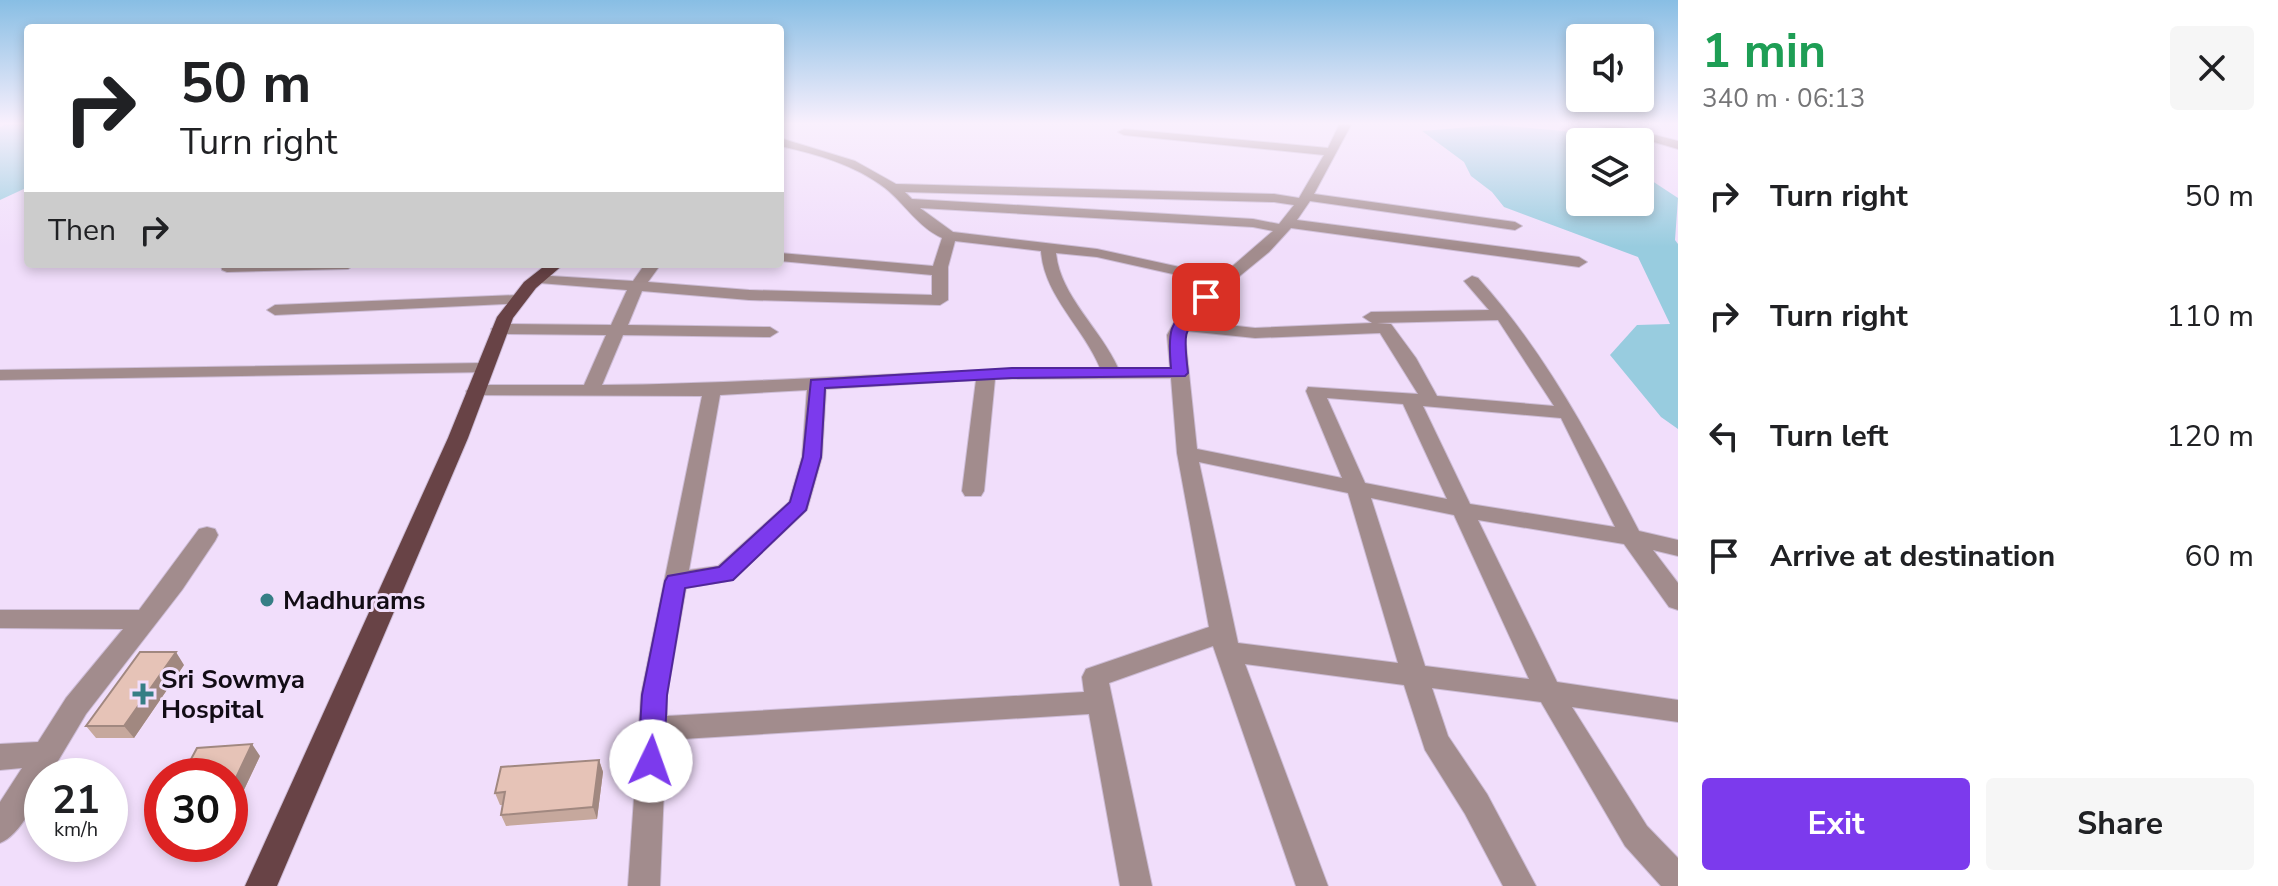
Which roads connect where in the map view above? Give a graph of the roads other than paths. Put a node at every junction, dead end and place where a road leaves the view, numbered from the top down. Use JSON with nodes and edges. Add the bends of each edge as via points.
{"nodes":[{"id":1,"x":851,"y":164,"type":"edge"},
{"id":2,"x":1325,"y":164,"type":"edge"},
{"id":3,"x":893,"y":188,"type":"junction"},
{"id":4,"x":1304,"y":200,"type":"junction"},
{"id":5,"x":911,"y":203,"type":"junction"},
{"id":6,"x":1286,"y":226,"type":"junction"},
{"id":7,"x":1515,"y":226,"type":"dead end"},
{"id":8,"x":950,"y":236,"type":"junction"},
{"id":9,"x":1048,"y":248,"type":"junction"},
{"id":10,"x":784,"y":257,"type":"edge"},
{"id":11,"x":1579,"y":262,"type":"dead end"},
{"id":12,"x":650,"y":268,"type":"edge"},
{"id":13,"x":548,"y":271,"type":"edge"},
{"id":14,"x":938,"y":271,"type":"junction"},
{"id":15,"x":1224,"y":281,"type":"junction"},
{"id":16,"x":1472,"y":281,"type":"dead end"},
{"id":17,"x":636,"y":287,"type":"junction"},
{"id":18,"x":518,"y":300,"type":"junction"},
{"id":19,"x":275,"y":310,"type":"dead end"},
{"id":20,"x":1503,"y":315,"type":"junction"},
{"id":21,"x":1181,"y":325,"type":"junction"},
{"id":22,"x":1385,"y":328,"type":"junction"},
{"id":23,"x":499,"y":329,"type":"junction"},
{"id":24,"x":616,"y":332,"type":"junction"},
{"id":25,"x":770,"y":332,"type":"dead end"},
{"id":26,"x":483,"y":368,"type":"junction"},
{"id":27,"x":1111,"y":372,"type":"junction"},
{"id":28,"x":1180,"y":373,"type":"junction"},
{"id":29,"x":0,"y":375,"type":"edge"},
{"id":30,"x":986,"y":375,"type":"junction"},
{"id":31,"x":817,"y":384,"type":"junction"},
{"id":32,"x":591,"y":390,"type":"junction"},
{"id":33,"x":712,"y":390,"type":"junction"},
{"id":34,"x":475,"y":391,"type":"junction"},
{"id":35,"x":1411,"y":401,"type":"junction"},
{"id":36,"x":1432,"y":403,"type":"junction"},
{"id":37,"x":1568,"y":413,"type":"junction"},
{"id":38,"x":1187,"y":453,"type":"junction"},
{"id":39,"x":1357,"y":488,"type":"junction"},
{"id":40,"x":973,"y":491,"type":"dead end"},
{"id":41,"x":1464,"y":510,"type":"junction"},
{"id":42,"x":207,"y":535,"type":"dead end"},
{"id":43,"x":1631,"y":537,"type":"junction"},
{"id":44,"x":1678,"y":548,"type":"edge"},
{"id":45,"x":676,"y":581,"type":"junction"},
{"id":46,"x":1678,"y":601,"type":"edge"},
{"id":47,"x":0,"y":619,"type":"edge"},
{"id":48,"x":145,"y":620,"type":"junction"},
{"id":49,"x":1225,"y":642,"type":"junction"},
{"id":50,"x":1416,"y":677,"type":"junction"},
{"id":51,"x":1548,"y":691,"type":"junction"},
{"id":52,"x":1100,"y":702,"type":"junction"},
{"id":53,"x":1678,"y":711,"type":"edge"},
{"id":54,"x":652,"y":729,"type":"junction"},
{"id":55,"x":44,"y":754,"type":"junction"},
{"id":56,"x":0,"y":757,"type":"edge"},
{"id":57,"x":0,"y":829,"type":"edge"},
{"id":58,"x":1678,"y":881,"type":"edge"},
{"id":59,"x":261,"y":886,"type":"edge"},
{"id":60,"x":644,"y":886,"type":"edge"},
{"id":61,"x":1136,"y":886,"type":"edge"},
{"id":62,"x":1312,"y":886,"type":"edge"},
{"id":63,"x":1520,"y":886,"type":"edge"}],
"edges":[{"from":1,"to":3,"type":"street"},
{"from":2,"to":4,"type":"street"},
{"from":3,"to":4,"type":"street"},
{"from":3,"to":5,"type":"street"},
{"from":4,"to":6,"type":"street"},
{"from":4,"to":7,"type":"street"},
{"from":5,"to":6,"type":"street"},
{"from":5,"to":8,"type":"street","via":[[936,231]]},
{"from":6,"to":11,"type":"street"},
{"from":6,"to":15,"type":"street","via":[[1265,251]]},
{"from":8,"to":9,"type":"street"},
{"from":8,"to":14,"type":"street"},
{"from":9,"to":15,"type":"street","via":[[1097,253]]},
{"from":9,"to":27,"type":"street","via":[[1048,264],[1097,340]]},
{"from":10,"to":14,"type":"street"},
{"from":12,"to":17,"type":"street"},
{"from":13,"to":17,"type":"street"},
{"from":13,"to":18,"type":"main road"},
{"from":14,"to":17,"type":"street","via":[[940,300]]},
{"from":15,"to":21,"type":"street"},
{"from":16,"to":20,"type":"street"},
{"from":17,"to":24,"type":"street"},
{"from":18,"to":19,"type":"street"},
{"from":18,"to":23,"type":"main road"},
{"from":20,"to":22,"type":"street","via":[[1371,317]]},
{"from":20,"to":37,"type":"street"},
{"from":21,"to":22,"type":"street","via":[[1255,333]]},
{"from":21,"to":28,"type":"street","via":[[1176,335]]},
{"from":22,"to":36,"type":"street"},
{"from":23,"to":24,"type":"street"},
{"from":23,"to":26,"type":"main road"},
{"from":24,"to":25,"type":"street"},
{"from":24,"to":32,"type":"street"},
{"from":26,"to":29,"type":"street"},
{"from":26,"to":34,"type":"main road"},
{"from":27,"to":28,"type":"street"},
{"from":27,"to":30,"type":"street"},
{"from":28,"to":38,"type":"street"},
{"from":30,"to":31,"type":"street"},
{"from":30,"to":40,"type":"street"},
{"from":31,"to":33,"type":"street"},
{"from":31,"to":45,"type":"street","via":[[812,457],[799,505],[725,574]]},
{"from":32,"to":33,"type":"street"},
{"from":32,"to":34,"type":"street"},
{"from":33,"to":45,"type":"street"},
{"from":34,"to":59,"type":"main road"},
{"from":35,"to":36,"type":"street"},
{"from":35,"to":39,"type":"street","via":[[1315,391]]},
{"from":35,"to":41,"type":"street"},
{"from":36,"to":37,"type":"street"},
{"from":37,"to":43,"type":"street"},
{"from":38,"to":39,"type":"street"},
{"from":38,"to":49,"type":"street"},
{"from":39,"to":41,"type":"street"},
{"from":39,"to":50,"type":"street"},
{"from":41,"to":43,"type":"street"},
{"from":41,"to":51,"type":"street"},
{"from":42,"to":48,"type":"street"},
{"from":43,"to":44,"type":"street"},
{"from":43,"to":46,"type":"street"},
{"from":45,"to":54,"type":"street"},
{"from":47,"to":48,"type":"street"},
{"from":48,"to":55,"type":"street"},
{"from":49,"to":50,"type":"street"},
{"from":49,"to":52,"type":"street","via":[[1095,677]]},
{"from":49,"to":62,"type":"street"},
{"from":50,"to":51,"type":"street"},
{"from":50,"to":63,"type":"street","via":[[1435,741]]},
{"from":51,"to":53,"type":"street"},
{"from":51,"to":58,"type":"street","via":[[1636,836]]},
{"from":52,"to":54,"type":"street"},
{"from":52,"to":61,"type":"street"},
{"from":54,"to":60,"type":"street"},
{"from":55,"to":56,"type":"street"},
{"from":55,"to":57,"type":"street"}]}
